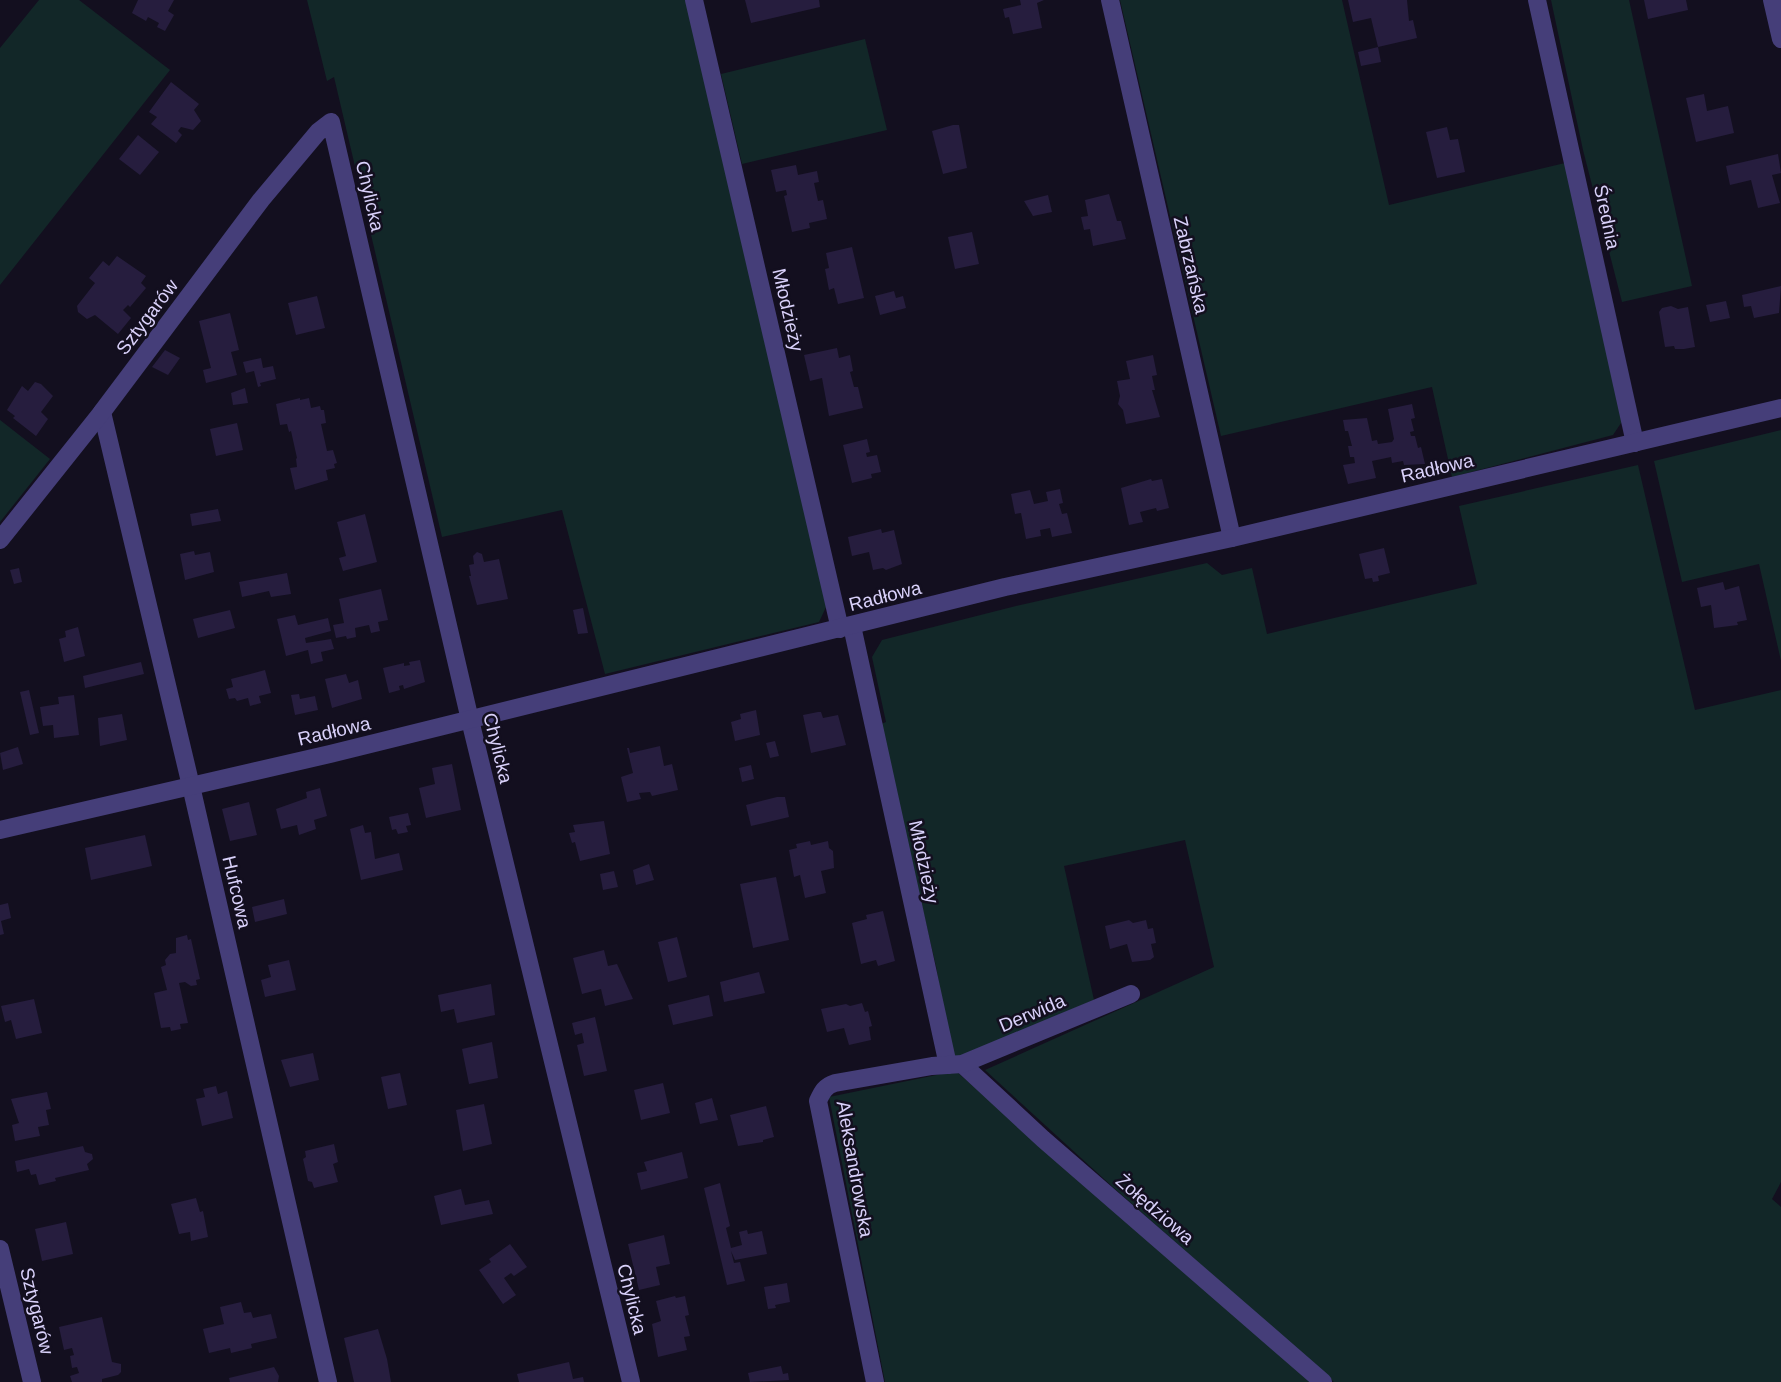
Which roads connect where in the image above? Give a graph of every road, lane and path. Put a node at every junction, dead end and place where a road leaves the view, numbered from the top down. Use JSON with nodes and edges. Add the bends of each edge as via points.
{"nodes":[{"id":1,"x":694,"y":0,"type":"edge"},
{"id":2,"x":1110,"y":0,"type":"edge"},
{"id":3,"x":1537,"y":0,"type":"edge"},
{"id":4,"x":1772,"y":0,"type":"edge"},
{"id":5,"x":1781,"y":40,"type":"edge"},
{"id":6,"x":331,"y":122,"type":"joint"},
{"id":7,"x":1781,"y":408,"type":"edge"},
{"id":8,"x":102,"y":412,"type":"junction"},
{"id":9,"x":1635,"y":443,"type":"junction"},
{"id":10,"x":1232,"y":538,"type":"junction"},
{"id":11,"x":0,"y":540,"type":"edge"},
{"id":12,"x":846,"y":628,"type":"junction"},
{"id":13,"x":470,"y":720,"type":"junction"},
{"id":14,"x":191,"y":786,"type":"junction"},
{"id":15,"x":0,"y":830,"type":"edge"},
{"id":16,"x":1131,"y":994,"type":"dead end"},
{"id":17,"x":955,"y":1065,"type":"junction"},
{"id":18,"x":0,"y":1249,"type":"edge"},
{"id":19,"x":32,"y":1382,"type":"edge"},
{"id":20,"x":328,"y":1382,"type":"edge"},
{"id":21,"x":631,"y":1382,"type":"edge"},
{"id":22,"x":875,"y":1382,"type":"edge"},
{"id":23,"x":1323,"y":1382,"type":"edge"}],
"edges":[{"from":1,"to":12,"type":"street","name":"Młodzieży"},
{"from":2,"to":10,"type":"street","name":"Zabrzańska"},
{"from":3,"to":9,"type":"street","name":"Średnia"},
{"from":4,"to":5,"type":"street"},
{"from":6,"to":8,"type":"street","name":"Sztygarów","via":[[261,200]]},
{"from":6,"to":13,"type":"street","name":"Chylicka"},
{"from":7,"to":9,"type":"street","name":"Radłowa"},
{"from":8,"to":11,"type":"street","name":"Sztygarów"},
{"from":8,"to":14,"type":"street","name":"Hufcowa"},
{"from":9,"to":10,"type":"street","name":"Radłowa"},
{"from":10,"to":12,"type":"street","name":"Radłowa","via":[[1004,587]]},
{"from":12,"to":13,"type":"street","name":"Radłowa"},
{"from":12,"to":17,"type":"street","name":"Młodzieży"},
{"from":13,"to":14,"type":"street","name":"Radłowa"},
{"from":13,"to":21,"type":"street","name":"Chylicka"},
{"from":14,"to":15,"type":"street","name":"Radłowa"},
{"from":14,"to":20,"type":"street","name":"Hufcowa"},
{"from":16,"to":17,"type":"street","name":"Derwida"},
{"from":17,"to":22,"type":"street","name":"Aleksandrowska","via":[[835,1083],[828,1085],[818,1101]]},
{"from":17,"to":23,"type":"street","name":"Żołędziowa"},
{"from":18,"to":19,"type":"street","name":"Sztygarów"}]}
